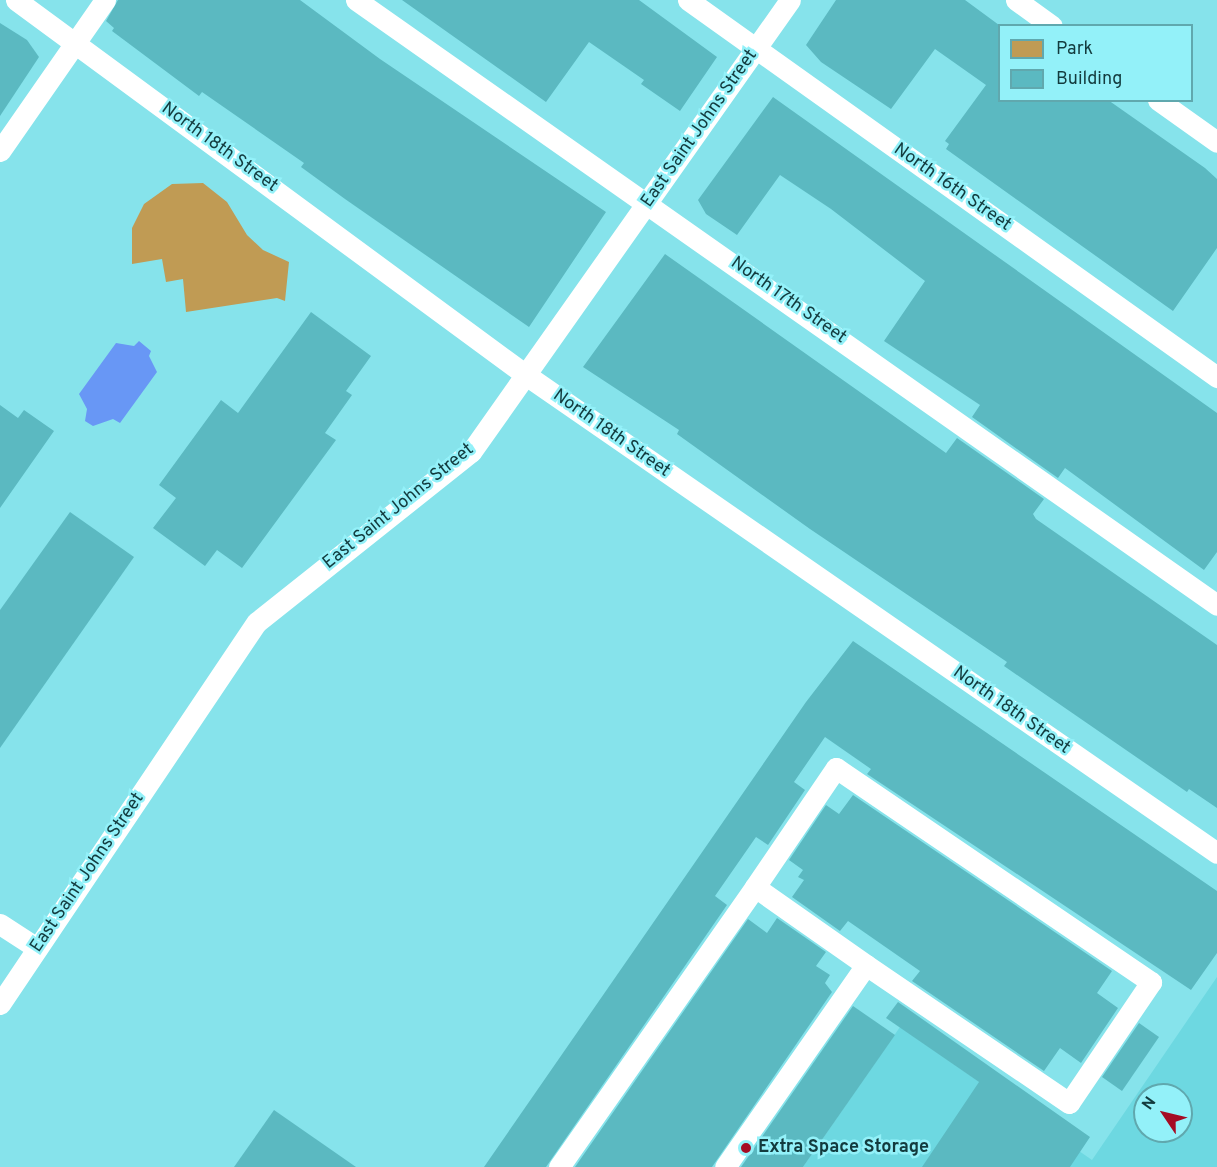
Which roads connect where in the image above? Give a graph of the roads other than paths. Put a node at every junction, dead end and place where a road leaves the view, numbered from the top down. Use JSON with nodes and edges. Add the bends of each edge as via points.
{"nodes":[{"id":1,"x":16,"y":0,"type":"edge"},
{"id":2,"x":105,"y":0,"type":"edge"},
{"id":3,"x":356,"y":0,"type":"edge"},
{"id":4,"x":688,"y":0,"type":"edge"},
{"id":5,"x":790,"y":0,"type":"edge"},
{"id":6,"x":1016,"y":0,"type":"edge"},
{"id":7,"x":1050,"y":24,"type":"edge"},
{"id":8,"x":76,"y":42,"type":"junction"},
{"id":9,"x":756,"y":49,"type":"junction"},
{"id":10,"x":1161,"y":102,"type":"edge"},
{"id":11,"x":1217,"y":142,"type":"edge"},
{"id":12,"x":0,"y":152,"type":"edge"},
{"id":13,"x":648,"y":202,"type":"junction"},
{"id":14,"x":526,"y":375,"type":"junction"},
{"id":15,"x":1217,"y":377,"type":"edge"},
{"id":16,"x":1217,"y":605,"type":"edge"},
{"id":17,"x":1217,"y":854,"type":"edge"},
{"id":18,"x":755,"y":887,"type":"junction"},
{"id":19,"x":0,"y":924,"type":"edge"},
{"id":20,"x":37,"y":948,"type":"junction"},
{"id":21,"x":866,"y":965,"type":"junction"},
{"id":22,"x":0,"y":1004,"type":"edge"},
{"id":23,"x":558,"y":1167,"type":"edge"},
{"id":24,"x":725,"y":1167,"type":"edge"}],
"edges":[{"from":1,"to":8,"type":"lane","name":"North 18th Street"},
{"from":2,"to":8,"type":"lane"},
{"from":3,"to":13,"type":"lane","name":"North 17th Street"},
{"from":4,"to":9,"type":"lane","name":"North 16th Street"},
{"from":5,"to":9,"type":"lane","name":"East Saint Johns Street"},
{"from":6,"to":7,"type":"lane"},
{"from":8,"to":12,"type":"lane"},
{"from":8,"to":14,"type":"lane","name":"North 18th Street"},
{"from":9,"to":13,"type":"lane","name":"East Saint Johns Street"},
{"from":9,"to":15,"type":"lane","name":"North 16th Street"},
{"from":10,"to":11,"type":"lane"},
{"from":13,"to":14,"type":"lane","name":"East Saint Johns Street"},
{"from":13,"to":16,"type":"lane","name":"North 17th Street"},
{"from":14,"to":17,"type":"lane","name":"North 18th Street"},
{"from":14,"to":20,"type":"lane","name":"East Saint Johns Street","via":[[471,452],[257,622]]},
{"from":18,"to":21,"type":"lane"},
{"from":18,"to":21,"type":"lane","via":[[836,768],[1151,982],[1069,1103]]},
{"from":18,"to":23,"type":"lane"},
{"from":19,"to":20,"type":"lane"},
{"from":20,"to":22,"type":"lane","name":"East Saint Johns Street"},
{"from":21,"to":24,"type":"lane"}]}
